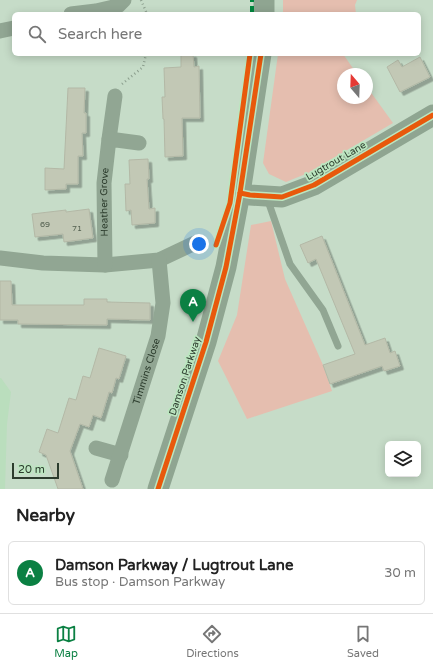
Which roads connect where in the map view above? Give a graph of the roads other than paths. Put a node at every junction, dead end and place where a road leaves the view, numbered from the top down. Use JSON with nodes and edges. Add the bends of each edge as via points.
{"nodes":[{"id":1,"x":124,"y":0,"type":"edge"},
{"id":2,"x":264,"y":0,"type":"edge"},
{"id":3,"x":88,"y":12,"type":"edge"},
{"id":4,"x":264,"y":12,"type":"edge"},
{"id":5,"x":12,"y":28,"type":"edge"},
{"id":6,"x":0,"y":31,"type":"edge"},
{"id":7,"x":261,"y":56,"type":"edge"},
{"id":8,"x":115,"y":96,"type":"road end"},
{"id":9,"x":433,"y":115,"type":"edge"},
{"id":10,"x":110,"y":139,"type":"junction"},
{"id":11,"x":139,"y":143,"type":"dead end"},
{"id":12,"x":240,"y":193,"type":"junction"},
{"id":13,"x":266,"y":196,"type":"junction"},
{"id":14,"x":195,"y":243,"type":"dead end"},
{"id":15,"x":0,"y":258,"type":"edge"},
{"id":16,"x":159,"y":260,"type":"junction"},
{"id":17,"x":105,"y":265,"type":"junction"},
{"id":18,"x":338,"y":346,"type":"dead end"},
{"id":19,"x":96,"y":448,"type":"dead end"},
{"id":20,"x":121,"y":455,"type":"junction"},
{"id":21,"x":112,"y":480,"type":"dead end"},
{"id":22,"x":158,"y":489,"type":"edge"}],
"edges":[{"from":1,"to":3,"type":"street","via":[[118,6]]},
{"from":2,"to":4,"type":"street"},
{"from":5,"to":6,"type":"street"},
{"from":7,"to":12,"type":"street","name":"Damson Parkway"},
{"from":8,"to":10,"type":"street","name":"Heather Grove"},
{"from":9,"to":13,"type":"street","name":"Lugtrout Lane","via":[[314,185],[282,197]]},
{"from":10,"to":11,"type":"street"},
{"from":10,"to":17,"type":"street","name":"Heather Grove","via":[[104,183]]},
{"from":12,"to":13,"type":"street","name":"Lugtrout Lane"},
{"from":12,"to":22,"type":"street","name":"Damson Parkway","via":[[226,267],[206,342]]},
{"from":13,"to":18,"type":"lane","via":[[290,264],[323,310]]},
{"from":14,"to":16,"type":"street"},
{"from":15,"to":17,"type":"street","via":[[43,263]]},
{"from":16,"to":17,"type":"street"},
{"from":16,"to":20,"type":"street","name":"Timmins Close","via":[[163,303],[158,336]]},
{"from":19,"to":20,"type":"street"},
{"from":20,"to":21,"type":"street","name":"Timmins Close"}]}
